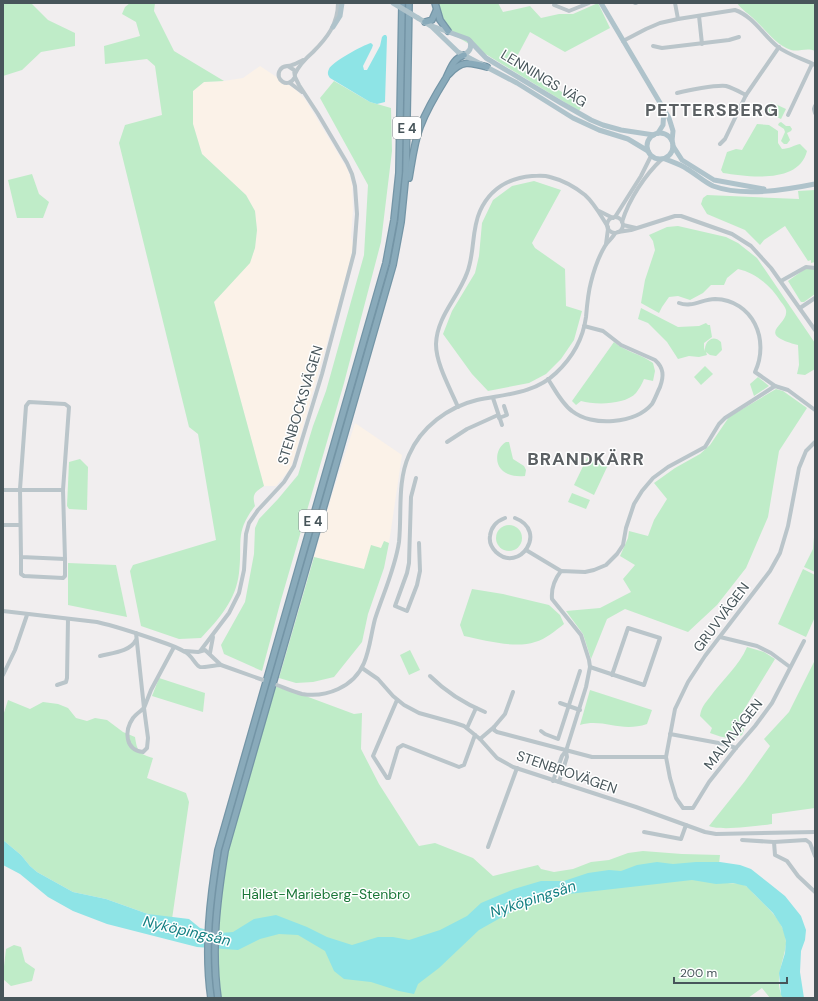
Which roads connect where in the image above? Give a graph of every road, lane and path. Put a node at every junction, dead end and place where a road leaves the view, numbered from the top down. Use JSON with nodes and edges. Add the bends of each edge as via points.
{"nodes":[{"id":1,"x":338,"y":3,"type":"edge"},
{"id":2,"x":342,"y":3,"type":"edge"},
{"id":3,"x":393,"y":3,"type":"edge"},
{"id":4,"x":402,"y":3,"type":"edge"},
{"id":5,"x":409,"y":3,"type":"edge"},
{"id":6,"x":434,"y":3,"type":"edge"},
{"id":7,"x":589,"y":3,"type":"edge"},
{"id":8,"x":600,"y":3,"type":"edge"},
{"id":9,"x":675,"y":3,"type":"edge"},
{"id":10,"x":554,"y":6,"type":"dead end"},
{"id":11,"x":436,"y":11,"type":"junction"},
{"id":12,"x":699,"y":16,"type":"junction"},
{"id":13,"x":678,"y":19,"type":"junction"},
{"id":14,"x":425,"y":22,"type":"junction"},
{"id":15,"x":431,"y":26,"type":"junction"},
{"id":16,"x":333,"y":27,"type":"junction"},
{"id":17,"x":448,"y":31,"type":"junction"},
{"id":18,"x":739,"y":37,"type":"dead end"},
{"id":19,"x":470,"y":40,"type":"junction"},
{"id":20,"x":623,"y":41,"type":"junction"},
{"id":21,"x":702,"y":44,"type":"junction"},
{"id":22,"x":653,"y":46,"type":"dead end"},
{"id":23,"x":779,"y":47,"type":"junction"},
{"id":24,"x":464,"y":55,"type":"junction"},
{"id":25,"x":305,"y":59,"type":"junction"},
{"id":26,"x":814,"y":65,"type":"edge"},
{"id":27,"x":288,"y":66,"type":"junction"},
{"id":28,"x":487,"y":67,"type":"junction"},
{"id":29,"x":295,"y":75,"type":"junction"},
{"id":30,"x":447,"y":76,"type":"junction"},
{"id":31,"x":290,"y":83,"type":"junction"},
{"id":32,"x":304,"y":93,"type":"junction"},
{"id":33,"x":677,"y":93,"type":"dead end"},
{"id":34,"x":746,"y":95,"type":"junction"},
{"id":35,"x":815,"y":106,"type":"edge"},
{"id":36,"x":664,"y":109,"type":"junction"},
{"id":37,"x":815,"y":113,"type":"edge"},
{"id":38,"x":788,"y":115,"type":"dead end"},
{"id":39,"x":656,"y":134,"type":"junction"},
{"id":40,"x":673,"y":144,"type":"junction"},
{"id":41,"x":720,"y":144,"type":"dead end"},
{"id":42,"x":648,"y":150,"type":"junction"},
{"id":43,"x":651,"y":156,"type":"junction"},
{"id":44,"x":663,"y":159,"type":"junction"},
{"id":45,"x":815,"y":184,"type":"edge"},
{"id":46,"x":766,"y":190,"type":"junction"},
{"id":47,"x":403,"y":207,"type":"junction"},
{"id":48,"x":599,"y":211,"type":"junction"},
{"id":49,"x":614,"y":217,"type":"junction"},
{"id":50,"x":622,"y":223,"type":"junction"},
{"id":51,"x":608,"y":228,"type":"junction"},
{"id":52,"x":636,"y":228,"type":"junction"},
{"id":53,"x":617,"y":232,"type":"junction"},
{"id":54,"x":606,"y":244,"type":"junction"},
{"id":55,"x":815,"y":268,"type":"edge"},
{"id":56,"x":781,"y":281,"type":"junction"},
{"id":57,"x":815,"y":298,"type":"edge"},
{"id":58,"x":679,"y":303,"type":"dead end"},
{"id":59,"x":800,"y":308,"type":"junction"},
{"id":60,"x":584,"y":326,"type":"junction"},
{"id":61,"x":815,"y":330,"type":"edge"},
{"id":62,"x":548,"y":379,"type":"junction"},
{"id":63,"x":775,"y":386,"type":"junction"},
{"id":64,"x":493,"y":398,"type":"junction"},
{"id":65,"x":504,"y":406,"type":"dead end"},
{"id":66,"x":458,"y":407,"type":"junction"},
{"id":67,"x":815,"y":410,"type":"edge"},
{"id":68,"x":498,"y":416,"type":"junction"},
{"id":69,"x":502,"y":425,"type":"dead end"},
{"id":70,"x":447,"y":442,"type":"dead end"},
{"id":71,"x":815,"y":442,"type":"edge"},
{"id":72,"x":416,"y":478,"type":"dead end"},
{"id":73,"x":20,"y":489,"type":"junction"},
{"id":74,"x":3,"y":490,"type":"edge"},
{"id":75,"x":63,"y":490,"type":"junction"},
{"id":76,"x":505,"y":518,"type":"dead end"},
{"id":77,"x":515,"y":518,"type":"dead end"},
{"id":78,"x":3,"y":525,"type":"edge"},
{"id":79,"x":20,"y":525,"type":"junction"},
{"id":80,"x":398,"y":543,"type":"junction"},
{"id":81,"x":419,"y":543,"type":"dead end"},
{"id":82,"x":409,"y":544,"type":"junction"},
{"id":83,"x":526,"y":550,"type":"junction"},
{"id":84,"x":21,"y":557,"type":"junction"},
{"id":85,"x":65,"y":559,"type":"junction"},
{"id":86,"x":560,"y":572,"type":"junction"},
{"id":87,"x":3,"y":611,"type":"edge"},
{"id":88,"x":27,"y":614,"type":"junction"},
{"id":89,"x":68,"y":619,"type":"junction"},
{"id":90,"x":136,"y":633,"type":"junction"},
{"id":91,"x":214,"y":635,"type":"junction"},
{"id":92,"x":720,"y":637,"type":"junction"},
{"id":93,"x":137,"y":640,"type":"junction"},
{"id":94,"x":804,"y":641,"type":"dead end"},
{"id":95,"x":174,"y":646,"type":"junction"},
{"id":96,"x":185,"y":651,"type":"junction"},
{"id":97,"x":199,"y":651,"type":"junction"},
{"id":98,"x":210,"y":655,"type":"junction"},
{"id":99,"x":100,"y":656,"type":"dead end"},
{"id":100,"x":194,"y":660,"type":"junction"},
{"id":101,"x":209,"y":665,"type":"junction"},
{"id":102,"x":221,"y":665,"type":"junction"},
{"id":103,"x":590,"y":667,"type":"junction"},
{"id":104,"x":790,"y":667,"type":"junction"},
{"id":105,"x":362,"y":668,"type":"junction"},
{"id":106,"x":580,"y":671,"type":"dead end"},
{"id":107,"x":612,"y":675,"type":"junction"},
{"id":108,"x":3,"y":676,"type":"edge"},
{"id":109,"x":430,"y":676,"type":"dead end"},
{"id":110,"x":263,"y":680,"type":"dead end"},
{"id":111,"x":57,"y":685,"type":"dead end"},
{"id":112,"x":277,"y":685,"type":"dead end"},
{"id":113,"x":513,"y":692,"type":"dead end"},
{"id":114,"x":397,"y":700,"type":"junction"},
{"id":115,"x":560,"y":703,"type":"dead end"},
{"id":116,"x":569,"y":706,"type":"junction"},
{"id":117,"x":144,"y":708,"type":"junction"},
{"id":118,"x":476,"y":708,"type":"junction"},
{"id":119,"x":580,"y":710,"type":"junction"},
{"id":120,"x":484,"y":712,"type":"dead end"},
{"id":121,"x":494,"y":727,"type":"junction"},
{"id":122,"x":467,"y":728,"type":"junction"},
{"id":123,"x":541,"y":731,"type":"dead end"},
{"id":124,"x":670,"y":734,"type":"junction"},
{"id":125,"x":475,"y":735,"type":"junction"},
{"id":126,"x":480,"y":739,"type":"junction"},
{"id":127,"x":736,"y":748,"type":"junction"},
{"id":128,"x":566,"y":751,"type":"junction"},
{"id":129,"x":666,"y":757,"type":"junction"},
{"id":130,"x":517,"y":768,"type":"junction"},
{"id":131,"x":553,"y":780,"type":"junction"},
{"id":132,"x":559,"y":782,"type":"junction"},
{"id":133,"x":683,"y":808,"type":"joint"},
{"id":134,"x":686,"y":825,"type":"junction"},
{"id":135,"x":644,"y":832,"type":"dead end"},
{"id":136,"x":815,"y":832,"type":"edge"},
{"id":137,"x":742,"y":840,"type":"dead end"},
{"id":138,"x":774,"y":842,"type":"junction"},
{"id":139,"x":488,"y":847,"type":"dead end"},
{"id":140,"x":815,"y":856,"type":"edge"},
{"id":141,"x":815,"y":892,"type":"edge"},
{"id":142,"x":211,"y":998,"type":"edge"},
{"id":143,"x":218,"y":998,"type":"edge"}],
"edges":[{"from":1,"to":16,"type":"street"},
{"from":2,"to":16,"type":"main road","via":[[340,16]]},
{"from":3,"to":14,"type":"main road","bridge":true},
{"from":4,"to":142,"type":"highway","number":"E 4","via":[[399,174],[386,263],[218,850],[209,920]]},
{"from":5,"to":47,"type":"highway","number":"E 4","via":[[407,141]]},
{"from":6,"to":11,"type":"highway"},
{"from":7,"to":10,"type":"street","via":[[569,11]]},
{"from":8,"to":20,"type":"main road"},
{"from":9,"to":13,"type":"street"},
{"from":11,"to":14,"type":"highway","via":[[432,20]]},
{"from":11,"to":17,"type":"highway"},
{"from":12,"to":13,"type":"street"},
{"from":12,"to":21,"type":"street"},
{"from":12,"to":23,"type":"street","via":[[731,10],[740,12]]},
{"from":13,"to":20,"type":"street","via":[[653,25]]},
{"from":14,"to":15,"type":"main road"},
{"from":15,"to":17,"type":"main road","name":"LENNINGS VÄG"},
{"from":15,"to":24,"type":"main road","name":"LENNINGS VÄG"},
{"from":16,"to":25,"type":"street","via":[[321,44]]},
{"from":17,"to":19,"type":"main road","name":"LENNINGS VÄG"},
{"from":18,"to":21,"type":"street"},
{"from":19,"to":24,"type":"main road","via":[[471,49]]},
{"from":19,"to":39,"type":"main road","name":"LENNINGS VÄG","via":[[486,58],[582,115],[613,128]]},
{"from":20,"to":36,"type":"main road"},
{"from":21,"to":22,"type":"street","via":[[662,48]]},
{"from":23,"to":26,"type":"street"},
{"from":23,"to":34,"type":"street"},
{"from":24,"to":28,"type":"main road","name":"LENNINGS VÄG"},
{"from":24,"to":30,"type":"highway","via":[[456,60]]},
{"from":25,"to":27,"type":"street"},
{"from":25,"to":29,"type":"street"},
{"from":26,"to":38,"type":"street"},
{"from":27,"to":29,"type":"street"},
{"from":27,"to":31,"type":"street","via":[[282,67],[278,75],[281,81]]},
{"from":28,"to":30,"type":"highway","via":[[466,63]]},
{"from":28,"to":42,"type":"main road","name":"LENNINGS VÄG","via":[[573,118],[628,139]]},
{"from":29,"to":31,"type":"street"},
{"from":29,"to":32,"type":"street","name":"STENBOCKSVÄGEN"},
{"from":30,"to":47,"type":"highway","via":[[430,103],[420,127]]},
{"from":31,"to":32,"type":"street","name":"STENBOCKSVÄGEN"},
{"from":32,"to":91,"type":"street","name":"STENBOCKSVÄGEN","via":[[347,163],[354,180],[356,234],[353,262],[295,462],[284,482],[249,523],[239,592]]},
{"from":33,"to":34,"type":"street","via":[[723,86]]},
{"from":34,"to":41,"type":"street","via":[[725,140]]},
{"from":35,"to":37,"type":"street"},
{"from":36,"to":39,"type":"main road","via":[[664,120]]},
{"from":36,"to":40,"type":"main road","via":[[672,126]]},
{"from":39,"to":40,"type":"main road","via":[[667,135]]},
{"from":39,"to":42,"type":"main road","via":[[649,140]]},
{"from":40,"to":44,"type":"main road","via":[[672,152]]},
{"from":40,"to":46,"type":"main road","via":[[682,160],[714,180]]},
{"from":42,"to":43,"type":"main road"},
{"from":43,"to":44,"type":"main road"},
{"from":43,"to":49,"type":"street"},
{"from":44,"to":46,"type":"main road","via":[[678,164],[713,186],[749,191]]},
{"from":44,"to":50,"type":"street","via":[[649,173],[625,212]]},
{"from":45,"to":46,"type":"main road"},
{"from":47,"to":143,"type":"highway","number":"E 4","via":[[393,266],[231,828],[219,888],[216,921]]},
{"from":48,"to":49,"type":"street"},
{"from":48,"to":51,"type":"street"},
{"from":48,"to":66,"type":"street","via":[[576,189],[543,176],[522,177],[509,181],[486,201],[475,226],[468,271],[440,321],[437,336],[438,355]]},
{"from":49,"to":50,"type":"street","via":[[619,218]]},
{"from":49,"to":51,"type":"street","via":[[608,221]]},
{"from":50,"to":52,"type":"street"},
{"from":50,"to":53,"type":"street","via":[[622,229]]},
{"from":51,"to":53,"type":"street","via":[[611,232]]},
{"from":51,"to":54,"type":"street"},
{"from":52,"to":53,"type":"street"},
{"from":52,"to":56,"type":"street","via":[[681,216],[732,234],[758,252]]},
{"from":53,"to":54,"type":"street"},
{"from":54,"to":60,"type":"street","via":[[591,282]]},
{"from":55,"to":56,"type":"street","via":[[806,267]]},
{"from":56,"to":59,"type":"street"},
{"from":57,"to":59,"type":"street"},
{"from":58,"to":63,"type":"street","via":[[691,305],[706,300],[720,300],[734,304],[746,312],[761,339],[761,354],[755,372]]},
{"from":59,"to":61,"type":"street"},
{"from":60,"to":62,"type":"street","via":[[570,359]]},
{"from":60,"to":62,"type":"street","via":[[603,331],[621,345],[658,363],[663,372],[662,380],[652,404],[646,410],[615,421],[593,421],[579,416],[568,408]]},
{"from":62,"to":64,"type":"street","via":[[528,391]]},
{"from":63,"to":67,"type":"street","via":[[788,390]]},
{"from":63,"to":86,"type":"street","via":[[725,418],[705,447],[653,478],[637,498],[629,516],[623,545],[606,565],[585,572]]},
{"from":64,"to":66,"type":"street"},
{"from":64,"to":68,"type":"street"},
{"from":65,"to":68,"type":"street","via":[[508,415]]},
{"from":66,"to":80,"type":"street","via":[[431,425],[417,440],[408,456],[401,482]]},
{"from":68,"to":69,"type":"street"},
{"from":68,"to":70,"type":"street","via":[[467,428]]},
{"from":71,"to":92,"type":"street","name":"GRUVVÄGEN","via":[[806,451],[799,468],[780,553],[770,571]]},
{"from":72,"to":82,"type":"street","via":[[411,496]]},
{"from":73,"to":74,"type":"street"},
{"from":73,"to":75,"type":"street"},
{"from":73,"to":75,"type":"street","via":[[26,406],[29,402],[65,404],[69,407]]},
{"from":73,"to":79,"type":"street"},
{"from":75,"to":85,"type":"street"},
{"from":76,"to":83,"type":"street","via":[[492,529],[492,548],[502,557],[509,558],[516,557]]},
{"from":77,"to":83,"type":"street","via":[[529,530],[529,544]]},
{"from":78,"to":79,"type":"street"},
{"from":79,"to":84,"type":"street"},
{"from":80,"to":82,"type":"street"},
{"from":80,"to":105,"type":"street","via":[[392,572]]},
{"from":81,"to":82,"type":"street","via":[[420,571],[407,611],[395,606],[407,574]]},
{"from":83,"to":86,"type":"street"},
{"from":84,"to":85,"type":"street"},
{"from":84,"to":85,"type":"street","via":[[21,574],[24,576],[63,578]]},
{"from":86,"to":103,"type":"street","via":[[553,584],[552,599],[581,635]]},
{"from":87,"to":88,"type":"street"},
{"from":88,"to":89,"type":"street"},
{"from":88,"to":108,"type":"street"},
{"from":89,"to":90,"type":"street","via":[[104,624]]},
{"from":89,"to":111,"type":"street","via":[[67,678],[66,682]]},
{"from":90,"to":93,"type":"street"},
{"from":90,"to":95,"type":"street"},
{"from":91,"to":97,"type":"street","name":"STENBOCKSVÄGEN"},
{"from":91,"to":98,"type":"street","name":"STENBOCKSVÄGEN"},
{"from":92,"to":104,"type":"street","via":[[758,646],[771,652]]},
{"from":92,"to":124,"type":"street","name":"GRUVVÄGEN","via":[[688,682],[675,710]]},
{"from":93,"to":99,"type":"street","via":[[128,648]]},
{"from":93,"to":117,"type":"street"},
{"from":94,"to":104,"type":"street","name":"MALMVÄGEN"},
{"from":95,"to":96,"type":"street"},
{"from":95,"to":117,"type":"street"},
{"from":96,"to":97,"type":"street"},
{"from":96,"to":100,"type":"street"},
{"from":97,"to":98,"type":"street","via":[[205,650]]},
{"from":97,"to":100,"type":"street"},
{"from":98,"to":101,"type":"street"},
{"from":98,"to":102,"type":"street"},
{"from":100,"to":101,"type":"street","via":[[200,667]]},
{"from":101,"to":102,"type":"street"},
{"from":102,"to":110,"type":"street"},
{"from":103,"to":107,"type":"street"},
{"from":103,"to":119,"type":"street"},
{"from":104,"to":127,"type":"street","name":"MALMVÄGEN","via":[[772,703]]},
{"from":105,"to":112,"type":"street","via":[[346,684],[328,693],[305,694]]},
{"from":105,"to":114,"type":"street","name":"STENBROVÄGEN","via":[[378,679]]},
{"from":106,"to":116,"type":"street"},
{"from":107,"to":107,"type":"street","via":[[644,685],[660,638],[628,628]]},
{"from":109,"to":118,"type":"street","via":[[454,696]]},
{"from":113,"to":121,"type":"street","via":[[507,710]]},
{"from":114,"to":122,"type":"street","name":"STENBROVÄGEN","via":[[414,710]]},
{"from":114,"to":125,"type":"street","via":[[373,756],[387,778],[398,748],[403,745],[460,767],[464,765]]},
{"from":115,"to":116,"type":"street"},
{"from":116,"to":119,"type":"street"},
{"from":116,"to":123,"type":"street","via":[[558,739]]},
{"from":117,"to":117,"type":"street","via":[[129,726],[127,739],[136,752],[143,752],[147,748]]},
{"from":118,"to":120,"type":"street"},
{"from":118,"to":122,"type":"street"},
{"from":119,"to":128,"type":"street"},
{"from":121,"to":126,"type":"street"},
{"from":121,"to":128,"type":"street","via":[[497,732]]},
{"from":122,"to":125,"type":"street","name":"STENBROVÄGEN"},
{"from":124,"to":127,"type":"street"},
{"from":124,"to":129,"type":"street","name":"GRUVVÄGEN"},
{"from":125,"to":126,"type":"street","name":"STENBROVÄGEN"},
{"from":126,"to":130,"type":"street","name":"STENBROVÄGEN","via":[[497,758]]},
{"from":127,"to":133,"type":"street","name":"MALMVÄGEN","via":[[709,782],[693,808]]},
{"from":128,"to":129,"type":"street","via":[[592,757]]},
{"from":128,"to":131,"type":"street"},
{"from":128,"to":132,"type":"street","via":[[567,757]]},
{"from":129,"to":133,"type":"street","name":"GRUVVÄGEN","via":[[676,798]]},
{"from":130,"to":131,"type":"street","name":"STENBROVÄGEN"},
{"from":130,"to":139,"type":"street"},
{"from":131,"to":132,"type":"street","name":"STENBROVÄGEN"},
{"from":132,"to":134,"type":"street","name":"STENBROVÄGEN"},
{"from":134,"to":135,"type":"street","via":[[680,839]]},
{"from":134,"to":136,"type":"street","name":"STENBROVÄGEN","via":[[716,834]]},
{"from":137,"to":138,"type":"street"},
{"from":138,"to":140,"type":"street","via":[[806,840],[810,843]]},
{"from":138,"to":141,"type":"street","via":[[774,855],[787,861]]}]}
